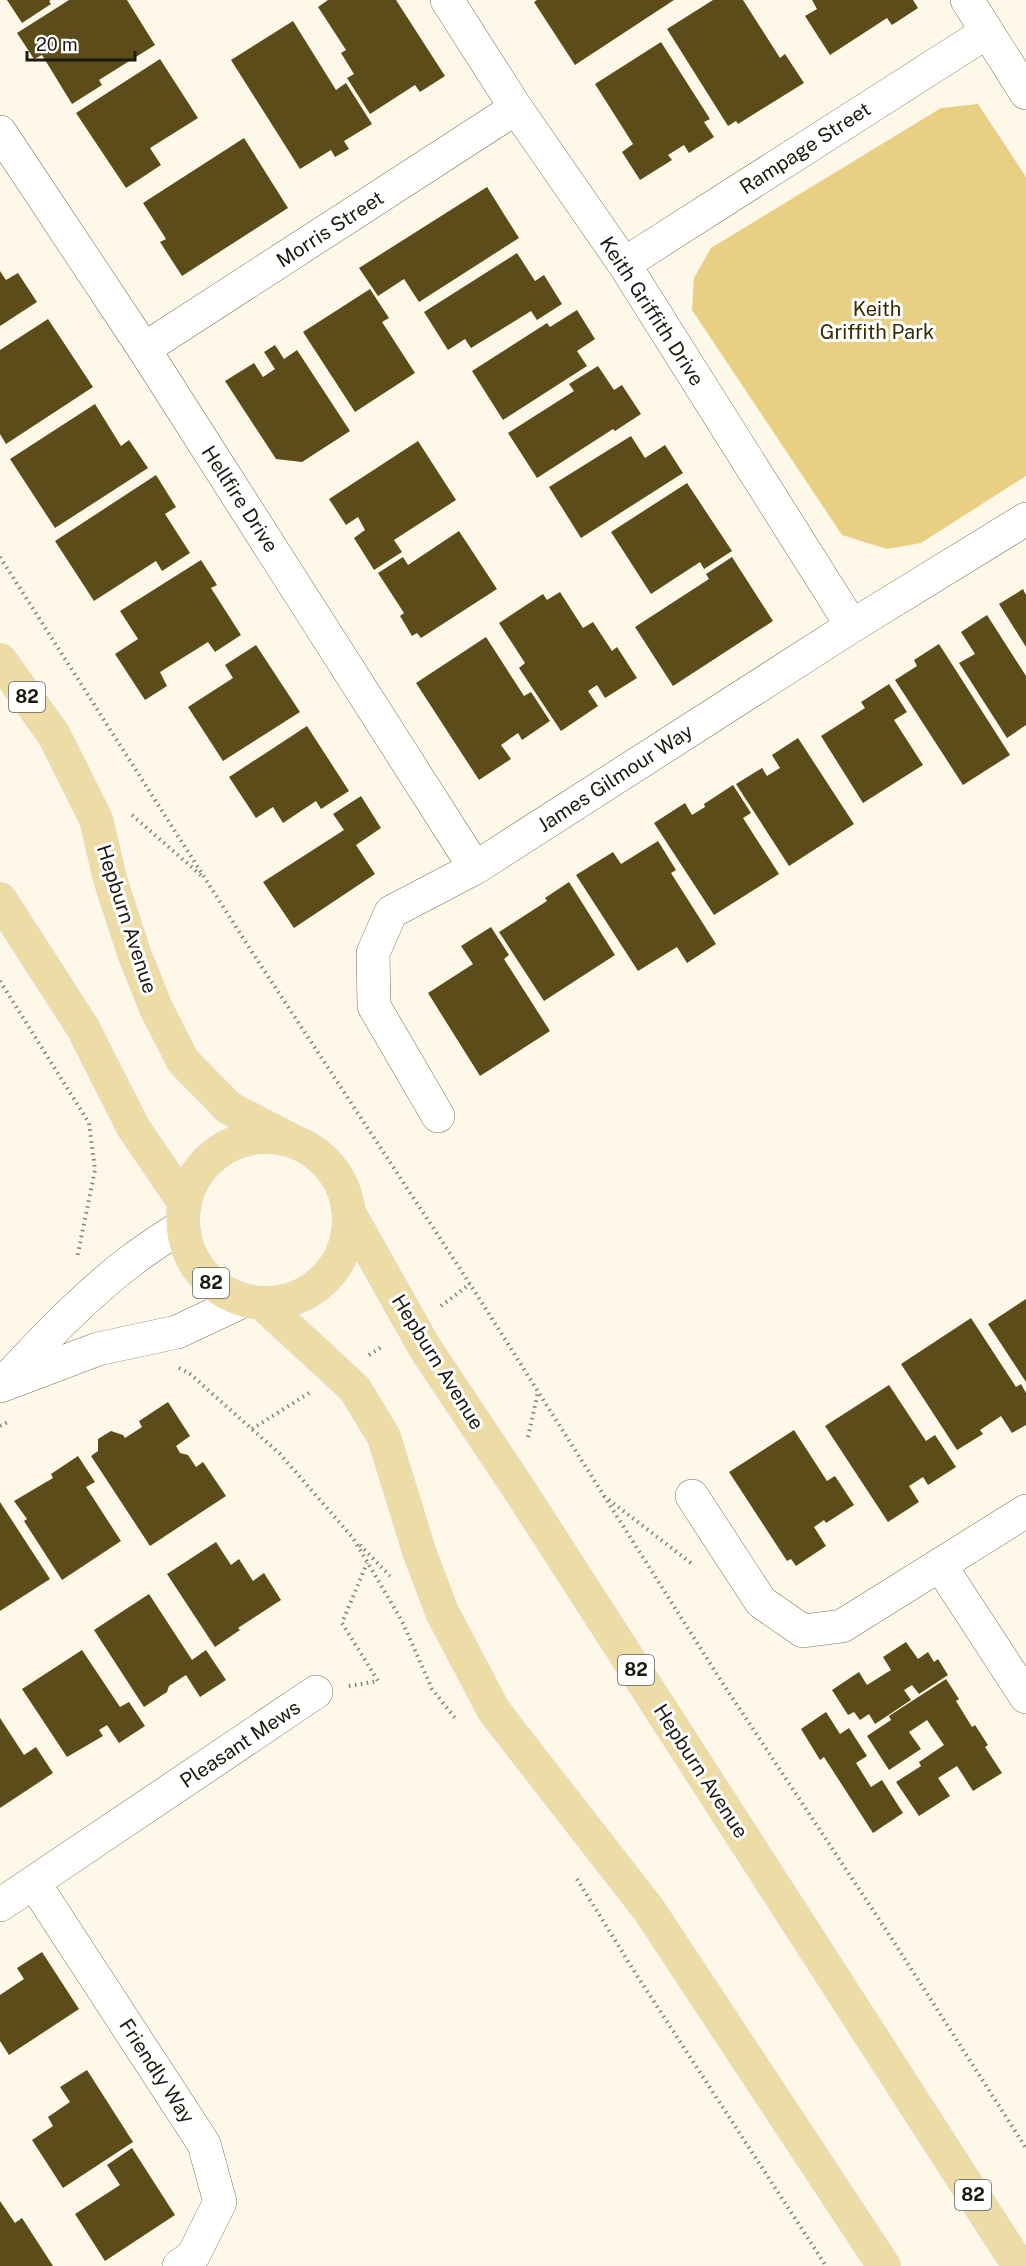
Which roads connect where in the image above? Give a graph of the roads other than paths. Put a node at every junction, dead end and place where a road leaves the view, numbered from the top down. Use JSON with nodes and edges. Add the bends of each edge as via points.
{"nodes":[{"id":1,"x":447,"y":0,"type":"edge"},
{"id":2,"x":967,"y":0,"type":"edge"},
{"id":3,"x":987,"y":32,"type":"junction"},
{"id":4,"x":1026,"y":93,"type":"edge"},
{"id":5,"x":516,"y":108,"type":"junction"},
{"id":6,"x":0,"y":132,"type":"edge"},
{"id":7,"x":624,"y":264,"type":"junction"},
{"id":8,"x":144,"y":349,"type":"junction"},
{"id":9,"x":1026,"y":519,"type":"edge"},
{"id":10,"x":852,"y":626,"type":"junction"},
{"id":11,"x":0,"y":660,"type":"edge"},
{"id":12,"x":475,"y":868,"type":"junction"},
{"id":13,"x":0,"y":899,"type":"edge"},
{"id":14,"x":438,"y":1116,"type":"dead end"},
{"id":15,"x":293,"y":1141,"type":"junction"},
{"id":16,"x":349,"y":1213,"type":"junction"},
{"id":17,"x":183,"y":1214,"type":"junction"},
{"id":18,"x":253,"y":1302,"type":"junction"},
{"id":19,"x":1,"y":1385,"type":"edge"},
{"id":20,"x":692,"y":1496,"type":"dead end"},
{"id":21,"x":1026,"y":1511,"type":"edge"},
{"id":22,"x":940,"y":1565,"type":"junction"},
{"id":23,"x":316,"y":1692,"type":"road end"},
{"id":24,"x":1026,"y":1697,"type":"edge"},
{"id":25,"x":34,"y":1883,"type":"junction"},
{"id":26,"x":0,"y":1905,"type":"edge"},
{"id":27,"x":179,"y":2266,"type":"edge"},
{"id":28,"x":884,"y":2266,"type":"edge"},
{"id":29,"x":1019,"y":2266,"type":"edge"}],
"edges":[{"from":1,"to":5,"type":"street","name":"Keith Griffith Drive"},
{"from":2,"to":3,"type":"street"},
{"from":3,"to":4,"type":"street"},
{"from":3,"to":7,"type":"street","name":"Rampage Street"},
{"from":5,"to":7,"type":"street","name":"Keith Griffith Drive"},
{"from":5,"to":8,"type":"street","name":"Morris Street"},
{"from":6,"to":8,"type":"street","name":"Hellfire Drive"},
{"from":7,"to":10,"type":"street","name":"Keith Griffith Drive"},
{"from":8,"to":12,"type":"street","name":"Hellfire Drive"},
{"from":9,"to":10,"type":"street","name":"James Gilmour Way"},
{"from":10,"to":12,"type":"street","name":"James Gilmour Way"},
{"from":11,"to":15,"type":"main road","name":"Hepburn Avenue","number":"82","via":[[54,735],[96,819],[134,953],[183,1060],[229,1108]]},
{"from":12,"to":14,"type":"street","name":"James Gilmour Way","via":[[391,912],[373,952],[374,1006]]},
{"from":13,"to":17,"type":"main road","number":"82","via":[[83,1028]]},
{"from":15,"to":16,"type":"main road","name":"Hepburn Avenue","number":"82","via":[[321,1157],[340,1182]]},
{"from":15,"to":17,"type":"main road","name":"Hepburn Avenue","number":"82","via":[[264,1136],[235,1142],[210,1157],[192,1180]]},
{"from":16,"to":18,"type":"main road","name":"Hepburn Avenue","number":"82","via":[[349,1233],[343,1252],[319,1285],[283,1302]]},
{"from":16,"to":29,"type":"main road","name":"Hepburn Avenue","number":"82","via":[[425,1348],[518,1486]]},
{"from":17,"to":18,"type":"main road","number":"82","via":[[184,1238],[196,1266],[216,1288]]},
{"from":17,"to":19,"type":"street","via":[[62,1321]]},
{"from":18,"to":19,"type":"street","via":[[177,1332],[98,1349]]},
{"from":18,"to":28,"type":"main road","number":"82","via":[[355,1389],[384,1437],[442,1612],[494,1711],[650,1910]]},
{"from":20,"to":22,"type":"street","via":[[761,1602],[803,1631],[842,1626]]},
{"from":21,"to":22,"type":"street"},
{"from":22,"to":24,"type":"street"},
{"from":23,"to":25,"type":"street","name":"Pleasant Mews"},
{"from":25,"to":26,"type":"street","name":"Pleasant Mews"},
{"from":25,"to":27,"type":"street","name":"Friendly Way","via":[[204,2144],[220,2202],[193,2256]]}]}
